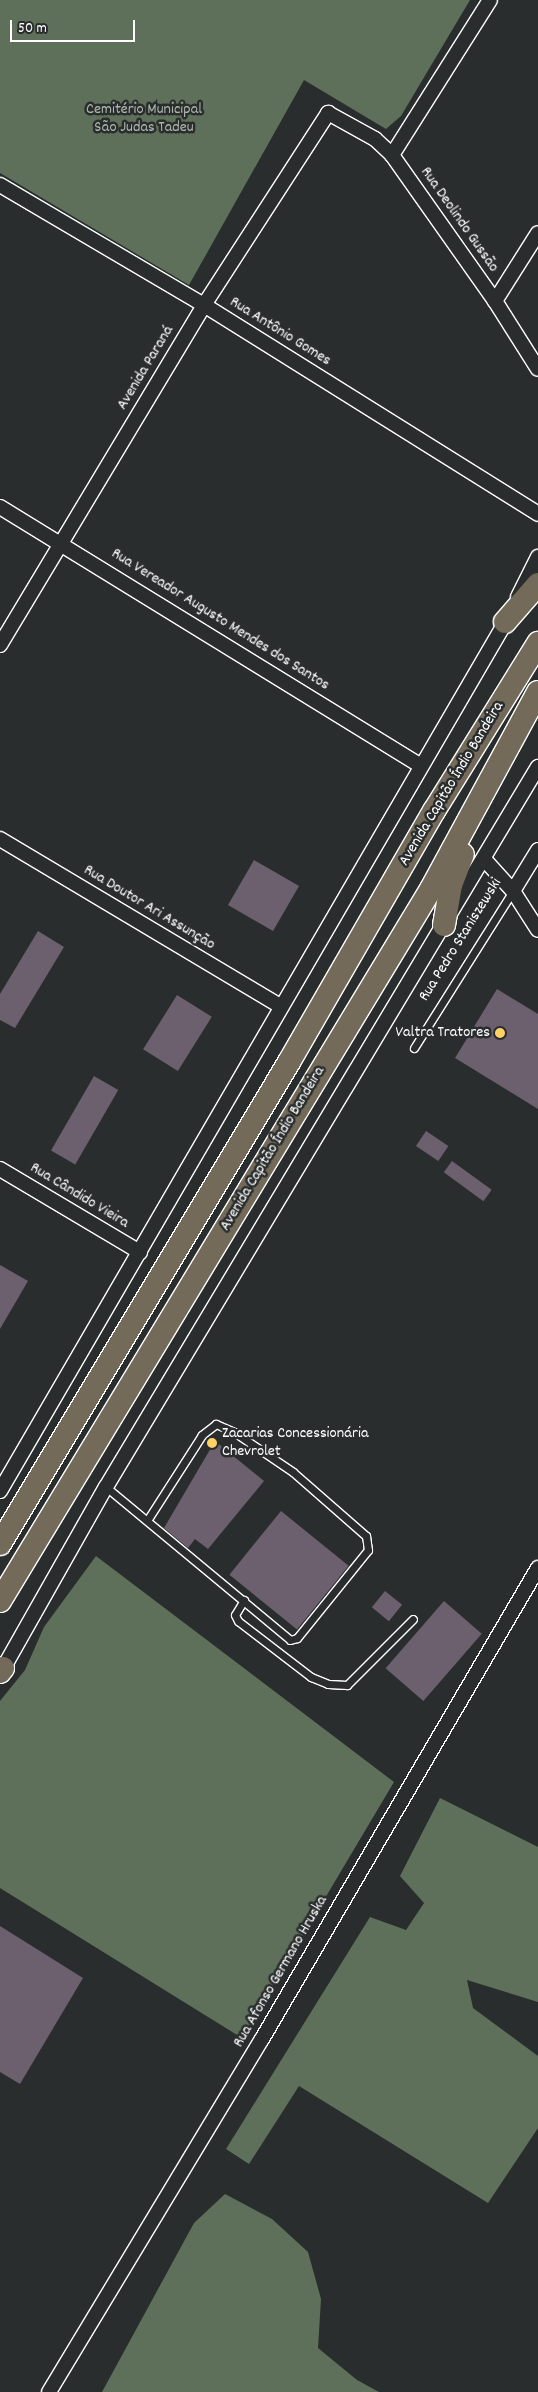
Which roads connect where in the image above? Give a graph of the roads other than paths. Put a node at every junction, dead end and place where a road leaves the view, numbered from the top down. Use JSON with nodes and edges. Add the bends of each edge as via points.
{"nodes":[{"id":1,"x":490,"y":0,"type":"edge"},
{"id":2,"x":328,"y":113,"type":"joint"},
{"id":3,"x":392,"y":155,"type":"junction"},
{"id":4,"x":0,"y":185,"type":"edge"},
{"id":5,"x":538,"y":234,"type":"edge"},
{"id":6,"x":495,"y":301,"type":"junction"},
{"id":7,"x":204,"y":305,"type":"junction"},
{"id":8,"x":538,"y":369,"type":"edge"},
{"id":9,"x":0,"y":507,"type":"edge"},
{"id":10,"x":538,"y":514,"type":"edge"},
{"id":11,"x":63,"y":543,"type":"junction"},
{"id":12,"x":538,"y":557,"type":"edge"},
{"id":13,"x":538,"y":584,"type":"edge"},
{"id":14,"x":506,"y":622,"type":"junction"},
{"id":15,"x":538,"y":643,"type":"edge"},
{"id":16,"x":0,"y":645,"type":"edge"},
{"id":17,"x":538,"y":692,"type":"edge"},
{"id":18,"x":420,"y":765,"type":"junction"},
{"id":19,"x":538,"y":767,"type":"edge"},
{"id":20,"x":495,"y":770,"type":"junction"},
{"id":21,"x":0,"y":840,"type":"edge"},
{"id":22,"x":538,"y":850,"type":"edge"},
{"id":23,"x":484,"y":859,"type":"junction"},
{"id":24,"x":513,"y":891,"type":"junction"},
{"id":25,"x":444,"y":925,"type":"junction"},
{"id":26,"x":538,"y":930,"type":"edge"},
{"id":27,"x":280,"y":1006,"type":"junction"},
{"id":28,"x":414,"y":1048,"type":"dead end"},
{"id":29,"x":0,"y":1169,"type":"edge"},
{"id":30,"x":140,"y":1252,"type":"junction"},
{"id":31,"x":106,"y":1487,"type":"junction"},
{"id":32,"x":0,"y":1491,"type":"edge"},
{"id":33,"x":148,"y":1519,"type":"junction"},
{"id":34,"x":0,"y":1544,"type":"edge"},
{"id":35,"x":538,"y":1568,"type":"edge"},
{"id":36,"x":244,"y":1600,"type":"junction"},
{"id":37,"x":0,"y":1601,"type":"edge"},
{"id":38,"x":413,"y":1619,"type":"dead end"},
{"id":39,"x":1,"y":1671,"type":"edge"},
{"id":40,"x":49,"y":2392,"type":"edge"}],
"edges":[{"from":1,"to":3,"type":"street"},
{"from":2,"to":3,"type":"street","name":"Rua Deolindo Gussão","via":[[374,139]]},
{"from":2,"to":7,"type":"street","name":"Avenida Paraná"},
{"from":3,"to":6,"type":"street","name":"Rua Deolindo Gussão"},
{"from":4,"to":7,"type":"street","name":"Rua Antônio Gomes"},
{"from":5,"to":6,"type":"street"},
{"from":6,"to":8,"type":"street","name":"Rua Deolindo Gussão"},
{"from":7,"to":10,"type":"street","name":"Rua Antônio Gomes"},
{"from":7,"to":11,"type":"street","name":"Avenida Paraná"},
{"from":9,"to":11,"type":"street","name":"Rua Vereador Augusto Mendes dos Santos"},
{"from":11,"to":16,"type":"street","name":"Avenida Paraná"},
{"from":11,"to":18,"type":"street","name":"Rua Vereador Augusto Mendes dos Santos"},
{"from":12,"to":14,"type":"street"},
{"from":13,"to":14,"type":"main road"},
{"from":14,"to":18,"type":"street"},
{"from":15,"to":34,"type":"main road","name":"Avenida Capitão Índio Bandeira","via":[[434,811],[284,1070]]},
{"from":17,"to":20,"type":"main road","name":"Avenida Capitão Índio Bandeira"},
{"from":18,"to":27,"type":"street"},
{"from":19,"to":23,"type":"street"},
{"from":20,"to":25,"type":"main road","via":[[451,885]]},
{"from":20,"to":37,"type":"main road","name":"Avenida Capitão Índio Bandeira","via":[[430,889]]},
{"from":21,"to":27,"type":"street","name":"Rua Doutor Ari Assunção"},
{"from":22,"to":24,"type":"street","name":"Rua Pedro Staniszewski"},
{"from":23,"to":24,"type":"street"},
{"from":23,"to":25,"type":"street"},
{"from":24,"to":26,"type":"street"},
{"from":24,"to":28,"type":"lane","name":"Rua Pedro Staniszewski"},
{"from":25,"to":31,"type":"street"},
{"from":27,"to":30,"type":"street"},
{"from":29,"to":30,"type":"street","name":"Rua Cândido Vieira"},
{"from":30,"to":32,"type":"street"},
{"from":31,"to":33,"type":"lane"},
{"from":31,"to":39,"type":"street"},
{"from":33,"to":36,"type":"lane"},
{"from":33,"to":36,"type":"lane","via":[[202,1435],[216,1424],[234,1432],[293,1472],[366,1536],[368,1550],[297,1638],[290,1640]]},
{"from":35,"to":40,"type":"street","name":"Rua Afonso Germano Hruska","via":[[268,2030]]},
{"from":36,"to":38,"type":"lane","via":[[235,1615],[238,1621],[311,1677],[328,1684],[347,1685]]}]}
